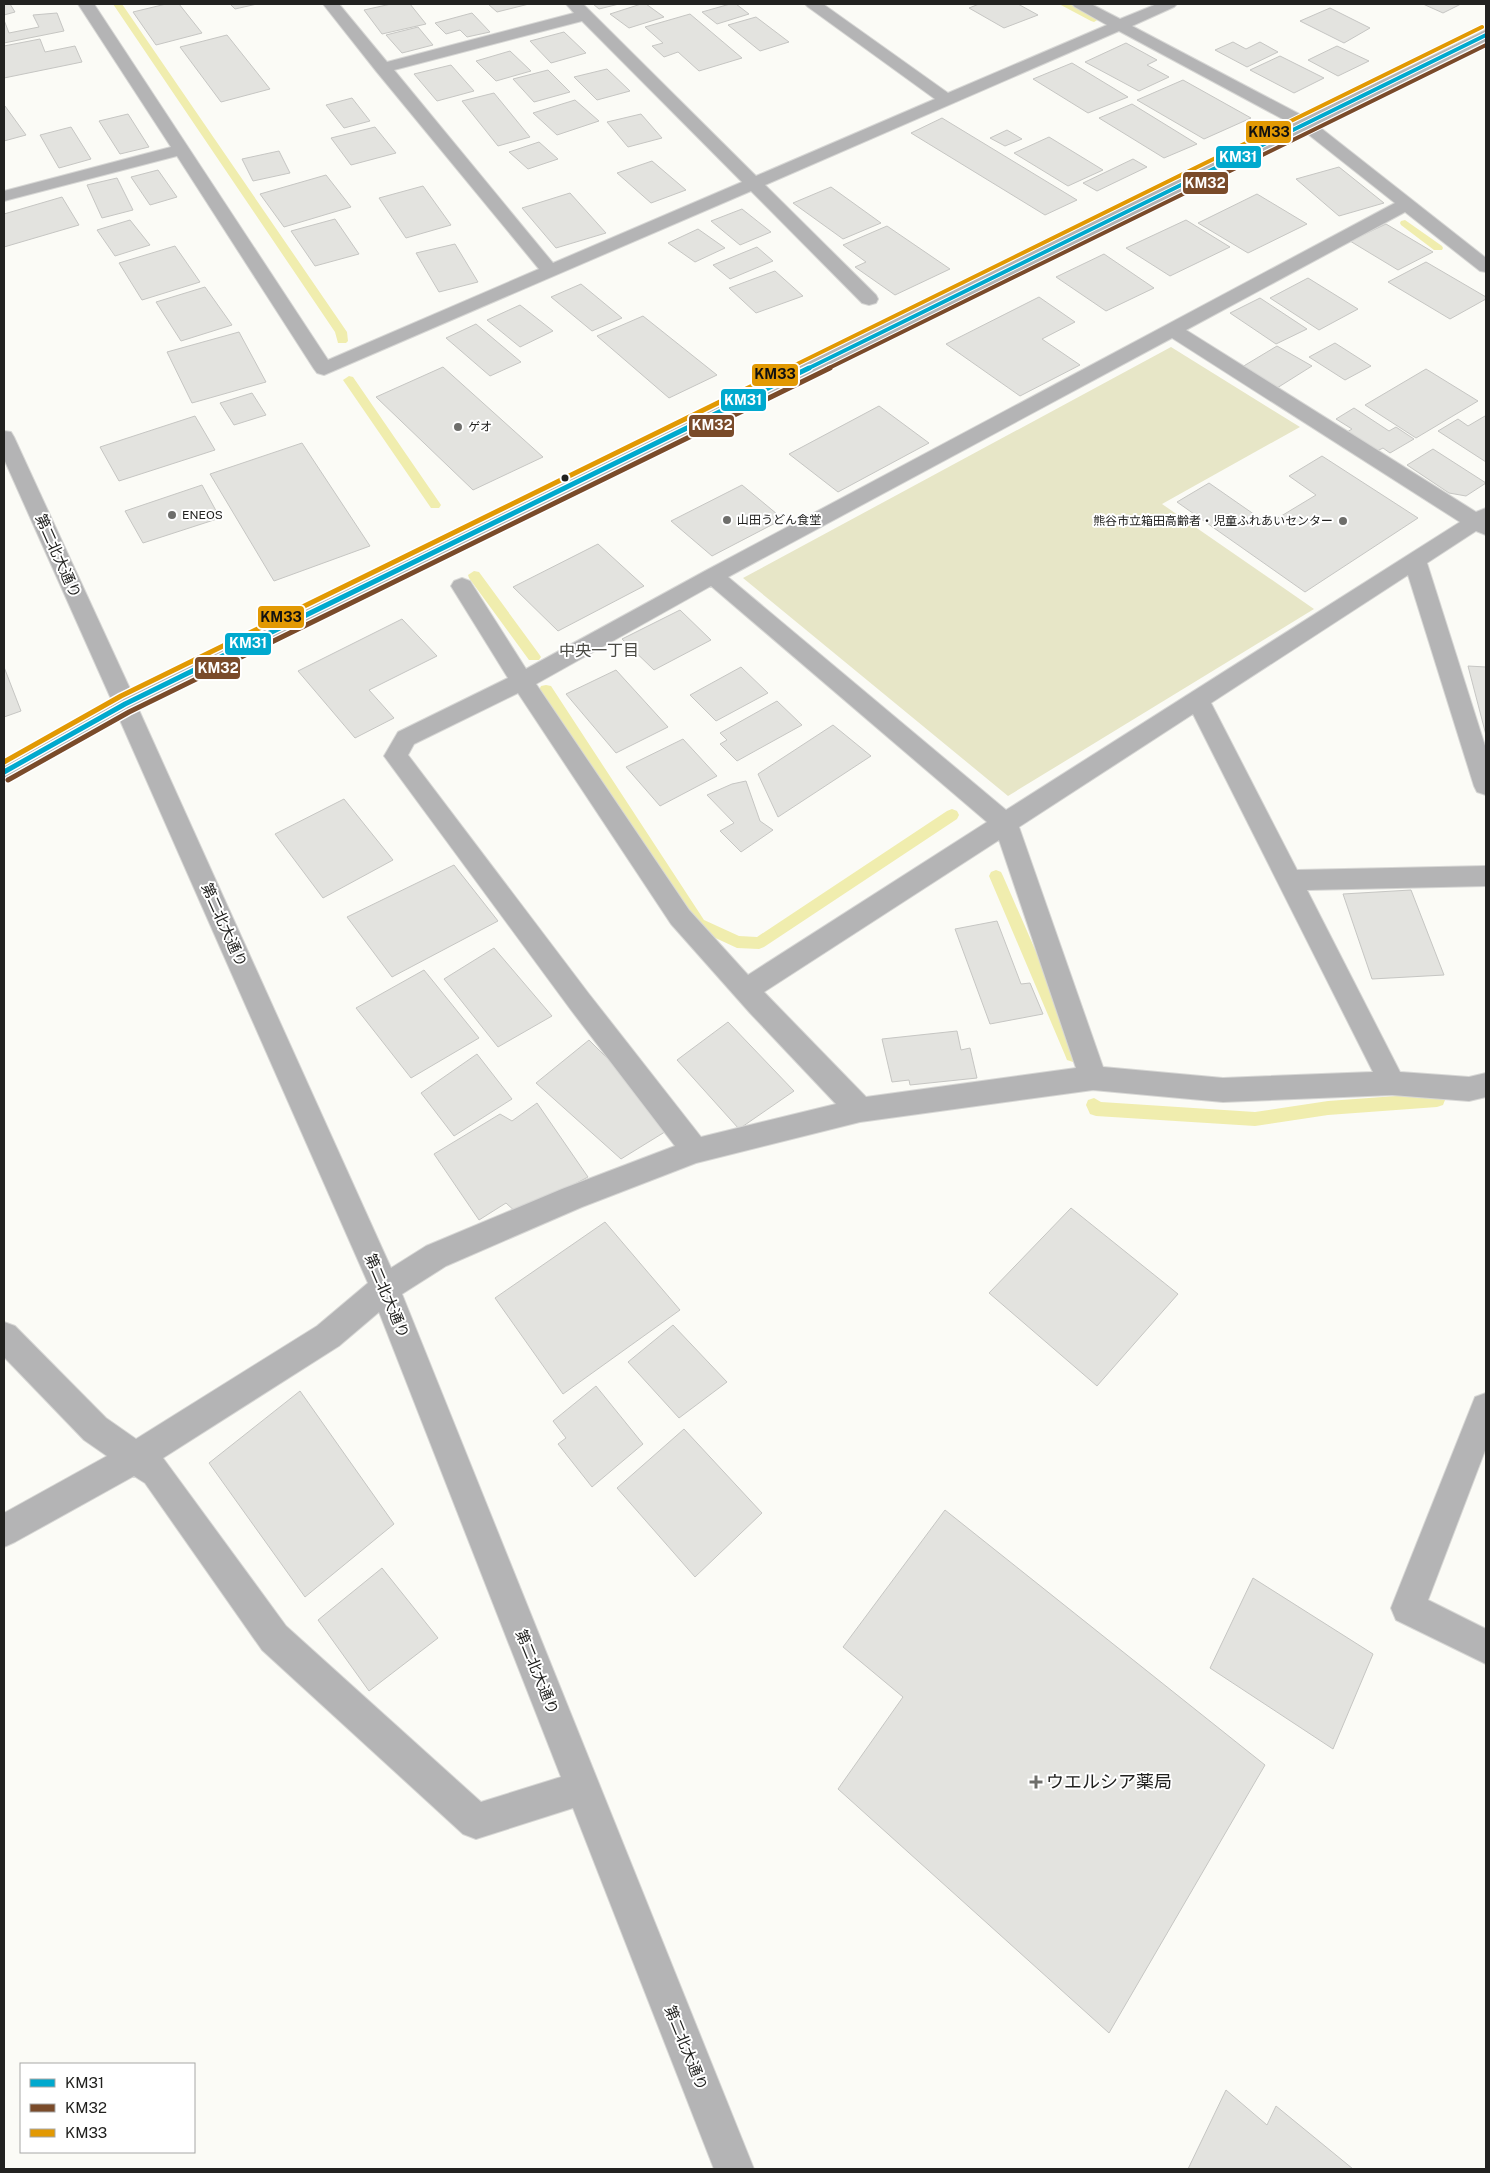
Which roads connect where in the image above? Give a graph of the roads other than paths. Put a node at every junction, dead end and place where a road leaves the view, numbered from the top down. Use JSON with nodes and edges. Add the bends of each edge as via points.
{"nodes":[{"id":1,"x":86,"y":4,"type":"edge"},
{"id":2,"x":331,"y":4,"type":"edge"},
{"id":3,"x":813,"y":4,"type":"edge"},
{"id":4,"x":1080,"y":4,"type":"edge"},
{"id":5,"x":1169,"y":4,"type":"edge"},
{"id":6,"x":580,"y":9,"type":"edge"},
{"id":7,"x":1120,"y":25,"type":"junction"},
{"id":8,"x":1486,"y":35,"type":"edge"},
{"id":9,"x":382,"y":68,"type":"junction"},
{"id":10,"x":947,"y":100,"type":"junction"},
{"id":11,"x":1305,"y":124,"type":"junction"},
{"id":12,"x":180,"y":150,"type":"junction"},
{"id":13,"x":753,"y":184,"type":"junction"},
{"id":14,"x":4,"y":196,"type":"edge"},
{"id":15,"x":1407,"y":204,"type":"junction"},
{"id":16,"x":1485,"y":263,"type":"edge"},
{"id":17,"x":550,"y":272,"type":"junction"},
{"id":18,"x":869,"y":299,"type":"dead end"},
{"id":19,"x":1173,"y":330,"type":"junction"},
{"id":20,"x":4,"y":437,"type":"edge"},
{"id":21,"x":1483,"y":522,"type":"edge"},
{"id":22,"x":1415,"y":561,"type":"junction"},
{"id":23,"x":713,"y":576,"type":"junction"},
{"id":24,"x":462,"y":586,"type":"dead end"},
{"id":25,"x":522,"y":681,"type":"junction"},
{"id":26,"x":1198,"y":700,"type":"junction"},
{"id":27,"x":125,"y":704,"type":"junction"},
{"id":28,"x":4,"y":772,"type":"edge"},
{"id":29,"x":1486,"y":786,"type":"edge"},
{"id":30,"x":1006,"y":824,"type":"junction"},
{"id":31,"x":1486,"y":876,"type":"edge"},
{"id":32,"x":1289,"y":880,"type":"junction"},
{"id":33,"x":747,"y":990,"type":"junction"},
{"id":34,"x":1093,"y":1078,"type":"junction"},
{"id":35,"x":1392,"y":1083,"type":"junction"},
{"id":36,"x":1480,"y":1093,"type":"edge"},
{"id":37,"x":860,"y":1110,"type":"junction"},
{"id":38,"x":695,"y":1151,"type":"junction"},
{"id":39,"x":385,"y":1288,"type":"junction"},
{"id":40,"x":4,"y":1336,"type":"edge"},
{"id":41,"x":1486,"y":1408,"type":"edge"},
{"id":42,"x":135,"y":1458,"type":"junction"},
{"id":43,"x":4,"y":1531,"type":"edge"},
{"id":44,"x":1486,"y":1647,"type":"edge"},
{"id":45,"x":582,"y":1788,"type":"junction"},
{"id":46,"x":734,"y":2169,"type":"edge"}],
"edges":[{"from":1,"to":12,"type":"street"},
{"from":2,"to":9,"type":"street"},
{"from":3,"to":10,"type":"street"},
{"from":4,"to":7,"type":"street"},
{"from":5,"to":7,"type":"street"},
{"from":6,"to":9,"type":"street"},
{"from":6,"to":13,"type":"street"},
{"from":7,"to":10,"type":"street"},
{"from":7,"to":11,"type":"street"},
{"from":8,"to":11,"type":"street"},
{"from":9,"to":17,"type":"street"},
{"from":10,"to":13,"type":"street"},
{"from":11,"to":15,"type":"street"},
{"from":11,"to":27,"type":"street"},
{"from":12,"to":14,"type":"street"},
{"from":12,"to":17,"type":"street","via":[[324,369]]},
{"from":13,"to":17,"type":"street"},
{"from":13,"to":18,"type":"street"},
{"from":15,"to":16,"type":"street"},
{"from":15,"to":19,"type":"street"},
{"from":19,"to":21,"type":"street"},
{"from":19,"to":23,"type":"street"},
{"from":20,"to":27,"type":"street","name":"第二北大通り"},
{"from":21,"to":22,"type":"street"},
{"from":22,"to":26,"type":"street"},
{"from":22,"to":29,"type":"street"},
{"from":23,"to":25,"type":"street"},
{"from":23,"to":30,"type":"street"},
{"from":24,"to":25,"type":"street"},
{"from":25,"to":33,"type":"street","via":[[680,917]]},
{"from":25,"to":38,"type":"street","via":[[406,738],[396,756]]},
{"from":26,"to":30,"type":"street"},
{"from":26,"to":32,"type":"street"},
{"from":27,"to":28,"type":"street"},
{"from":27,"to":39,"type":"street","name":"第二北大通り"},
{"from":30,"to":33,"type":"street"},
{"from":30,"to":34,"type":"street"},
{"from":31,"to":32,"type":"street"},
{"from":32,"to":35,"type":"street"},
{"from":33,"to":37,"type":"street"},
{"from":34,"to":35,"type":"street","via":[[1223,1090]]},
{"from":34,"to":37,"type":"street"},
{"from":35,"to":36,"type":"street"},
{"from":37,"to":38,"type":"street"},
{"from":38,"to":39,"type":"street","via":[[572,1198],[436,1256]]},
{"from":39,"to":42,"type":"street","via":[[328,1336]]},
{"from":39,"to":45,"type":"street","name":"第二北大通り"},
{"from":40,"to":42,"type":"street","via":[[94,1429]]},
{"from":41,"to":44,"type":"street","via":[[1408,1608]]},
{"from":42,"to":43,"type":"street"},
{"from":42,"to":45,"type":"street","via":[[156,1472],[274,1638],[476,1821]]},
{"from":45,"to":46,"type":"street","name":"第二北大通り"}]}
